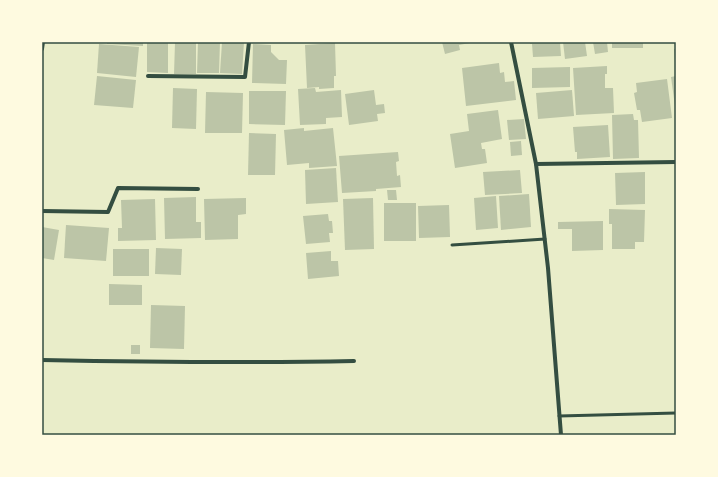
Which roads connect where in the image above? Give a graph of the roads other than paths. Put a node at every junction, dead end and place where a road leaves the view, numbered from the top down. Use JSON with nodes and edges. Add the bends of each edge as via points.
{"nodes":[{"id":1,"x":43,"y":42,"type":"edge"},
{"id":2,"x":249,"y":42,"type":"edge"},
{"id":3,"x":511,"y":42,"type":"edge"},
{"id":4,"x":42,"y":48,"type":"edge"},
{"id":5,"x":148,"y":76,"type":"dead end"},
{"id":6,"x":676,"y":162,"type":"edge"},
{"id":7,"x":536,"y":164,"type":"junction"},
{"id":8,"x":198,"y":189,"type":"dead end"},
{"id":9,"x":42,"y":211,"type":"edge"},
{"id":10,"x":545,"y":239,"type":"junction"},
{"id":11,"x":452,"y":245,"type":"dead end"},
{"id":12,"x":42,"y":360,"type":"edge"},
{"id":13,"x":354,"y":361,"type":"dead end"},
{"id":14,"x":676,"y":413,"type":"edge"},
{"id":15,"x":559,"y":416,"type":"junction"},
{"id":16,"x":561,"y":435,"type":"edge"}],
"edges":[{"from":1,"to":4,"type":"street"},
{"from":2,"to":5,"type":"street","via":[[245,77]]},
{"from":3,"to":7,"type":"street"},
{"from":6,"to":7,"type":"street"},
{"from":7,"to":10,"type":"street"},
{"from":8,"to":9,"type":"street","via":[[118,188],[108,212]]},
{"from":10,"to":11,"type":"lane"},
{"from":10,"to":15,"type":"street"},
{"from":12,"to":13,"type":"street"},
{"from":14,"to":15,"type":"lane"},
{"from":15,"to":16,"type":"street"}]}
